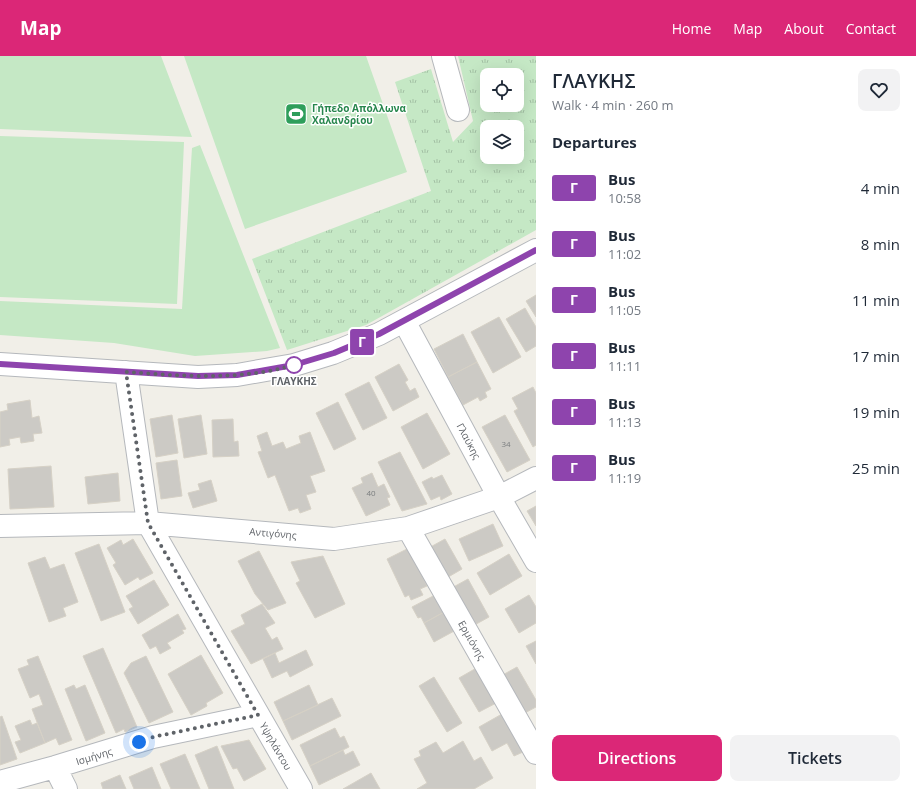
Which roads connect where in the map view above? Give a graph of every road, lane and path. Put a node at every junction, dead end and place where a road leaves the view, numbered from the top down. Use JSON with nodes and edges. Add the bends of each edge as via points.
{"nodes":[{"id":1,"x":443,"y":56,"type":"edge"},
{"id":2,"x":458,"y":110,"type":"dead end"},
{"id":3,"x":536,"y":250,"type":"edge"},
{"id":4,"x":404,"y":321,"type":"junction"},
{"id":5,"x":0,"y":364,"type":"edge"},
{"id":6,"x":126,"y":372,"type":"junction"},
{"id":7,"x":536,"y":478,"type":"edge"},
{"id":8,"x":499,"y":497,"type":"junction"},
{"id":9,"x":148,"y":523,"type":"junction"},
{"id":10,"x":0,"y":526,"type":"edge"},
{"id":11,"x":408,"y":528,"type":"junction"},
{"id":12,"x":536,"y":561,"type":"edge"},
{"id":13,"x":258,"y":715,"type":"junction"},
{"id":14,"x":536,"y":753,"type":"edge"},
{"id":15,"x":55,"y":767,"type":"junction"},
{"id":16,"x":0,"y":782,"type":"edge"},
{"id":17,"x":66,"y":789,"type":"edge"},
{"id":18,"x":301,"y":789,"type":"edge"}],
"edges":[{"from":1,"to":2,"type":"street"},
{"from":3,"to":4,"type":"street"},
{"from":4,"to":6,"type":"street","via":[[334,353],[272,370],[237,375],[198,376]]},
{"from":4,"to":8,"type":"street","name":"Γλαύκης"},
{"from":5,"to":6,"type":"street"},
{"from":6,"to":9,"type":"street","name":"Υψηλάντου"},
{"from":7,"to":8,"type":"street","name":"Αντιγόνης"},
{"from":8,"to":11,"type":"street","name":"Αντιγόνης"},
{"from":8,"to":12,"type":"street","name":"Γλαύκης"},
{"from":9,"to":10,"type":"street","name":"Αντιγόνης"},
{"from":9,"to":11,"type":"street","name":"Αντιγόνης","via":[[334,539]]},
{"from":9,"to":13,"type":"street","name":"Υψηλάντου"},
{"from":11,"to":14,"type":"street","name":"Ερμιόνης"},
{"from":13,"to":15,"type":"street","name":"Ισμήνης","via":[[153,737]]},
{"from":13,"to":18,"type":"street","name":"Υψηλάντου"},
{"from":15,"to":16,"type":"street","name":"Ισμήνης"},
{"from":15,"to":17,"type":"street"}]}
